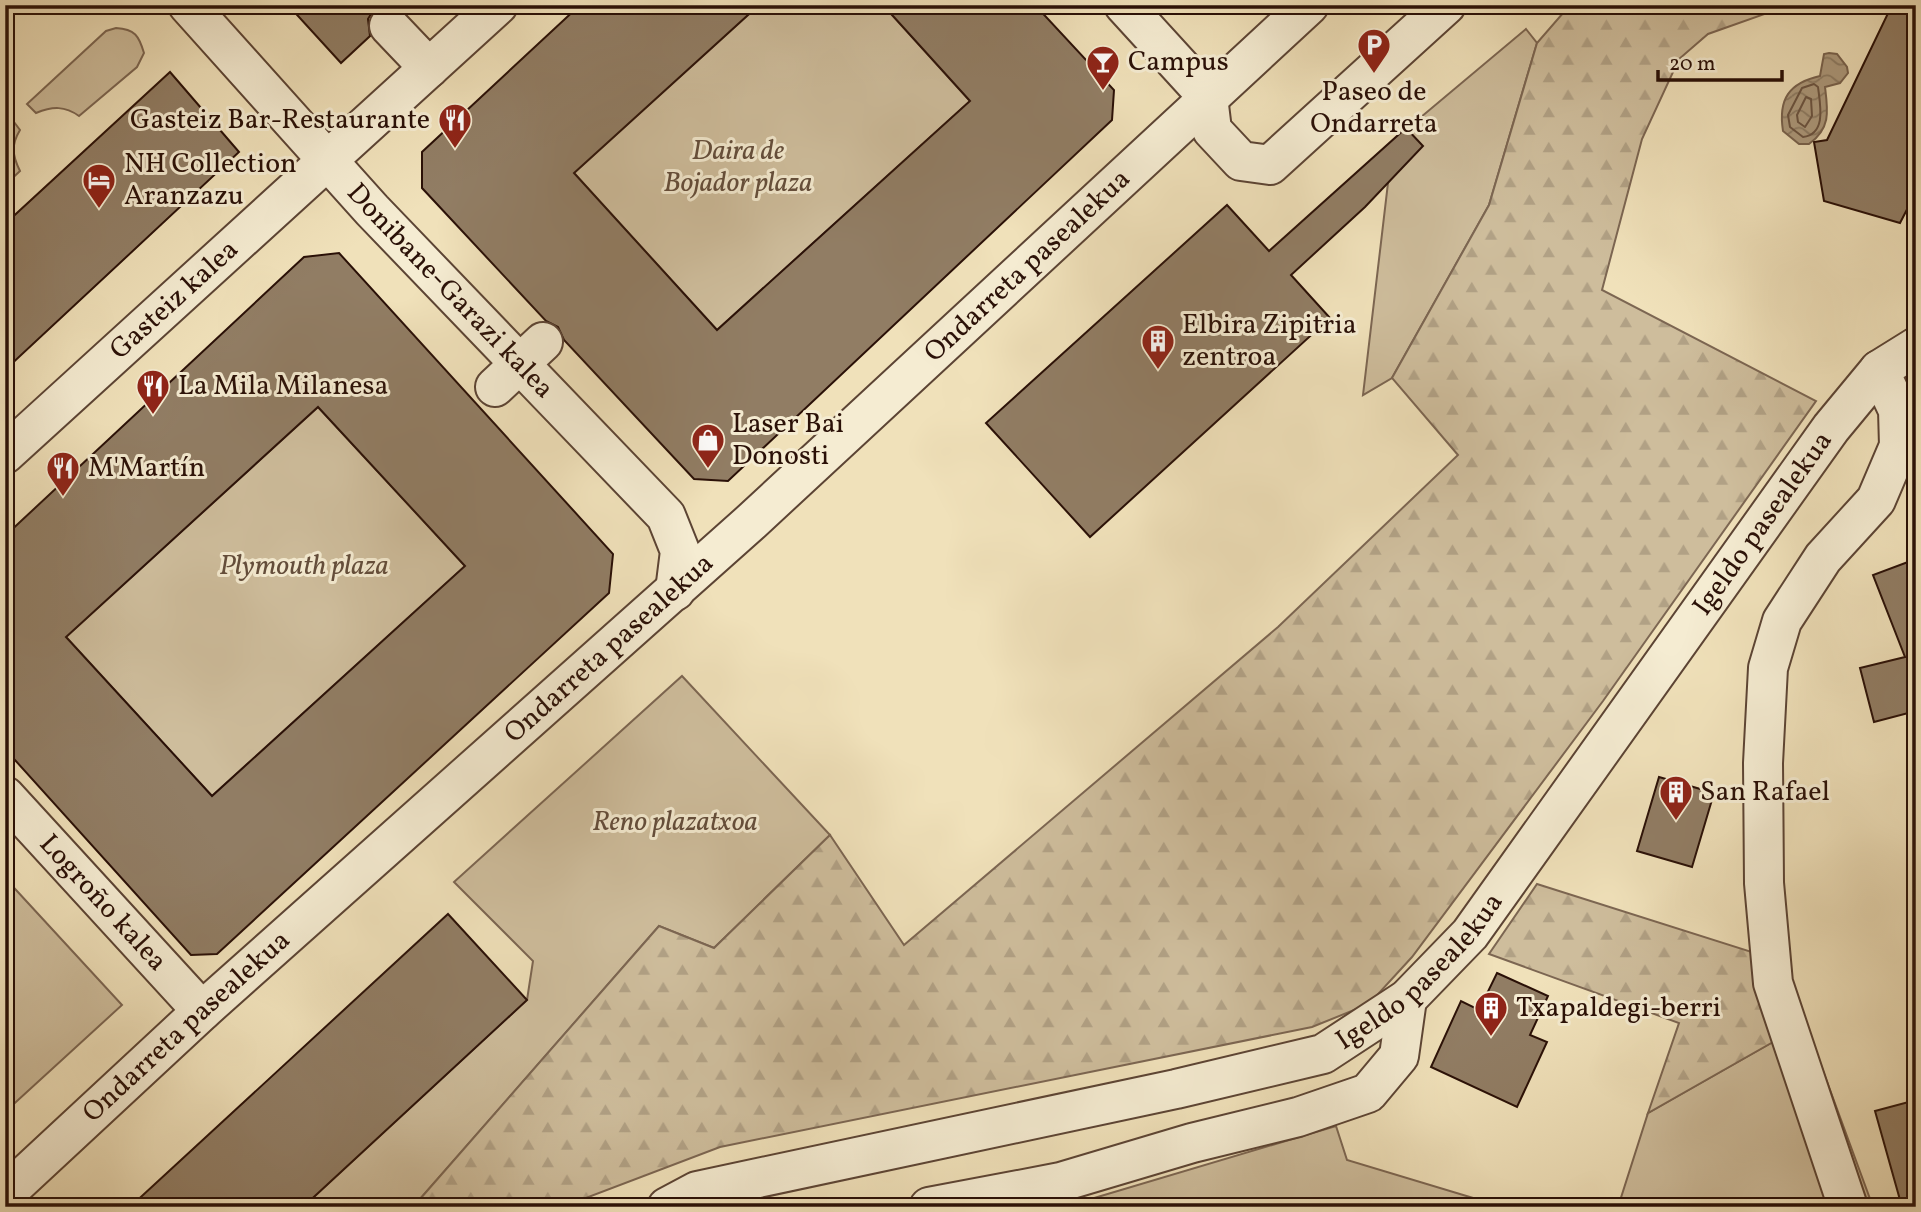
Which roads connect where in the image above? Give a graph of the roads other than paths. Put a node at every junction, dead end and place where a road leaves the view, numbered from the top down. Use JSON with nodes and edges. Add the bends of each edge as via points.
{"nodes":[{"id":1,"x":188,"y":5,"type":"edge"},
{"id":2,"x":498,"y":5,"type":"edge"},
{"id":3,"x":1124,"y":5,"type":"edge"},
{"id":4,"x":1309,"y":5,"type":"edge"},
{"id":5,"x":1446,"y":5,"type":"edge"},
{"id":6,"x":389,"y":26,"type":"dead end"},
{"id":7,"x":429,"y":68,"type":"junction"},
{"id":8,"x":1208,"y":97,"type":"junction"},
{"id":9,"x":328,"y":158,"type":"junction"},
{"id":10,"x":1916,"y":347,"type":"edge"},
{"id":11,"x":1879,"y":370,"type":"junction"},
{"id":12,"x":5,"y":454,"type":"edge"},
{"id":13,"x":675,"y":591,"type":"junction"},
{"id":14,"x":5,"y":796,"type":"edge"},
{"id":15,"x":1407,"y":999,"type":"junction"},
{"id":16,"x":202,"y":1011,"type":"junction"},
{"id":17,"x":5,"y":1194,"type":"edge"},
{"id":18,"x":667,"y":1207,"type":"edge"},
{"id":19,"x":929,"y":1207,"type":"edge"},
{"id":20,"x":1847,"y":1207,"type":"edge"}],
"edges":[{"from":1,"to":9,"type":"street","name":"Donibane-Garazi kalea"},
{"from":2,"to":7,"type":"street","name":"Gasteiz kalea"},
{"from":3,"to":8,"type":"street"},
{"from":4,"to":8,"type":"street","name":"Ondarreta pasealekua"},
{"from":5,"to":8,"type":"street","via":[[1270,165],[1241,161],[1212,130]]},
{"from":6,"to":7,"type":"street"},
{"from":7,"to":9,"type":"street","name":"Gasteiz kalea"},
{"from":8,"to":13,"type":"street","name":"Ondarreta pasealekua"},
{"from":9,"to":12,"type":"street","name":"Gasteiz kalea"},
{"from":9,"to":13,"type":"street","name":"Donibane-Garazi kalea","via":[[372,210],[666,516],[680,551]]},
{"from":10,"to":11,"type":"street","name":"Igeldo pasealekua"},
{"from":11,"to":15,"type":"street","name":"Igeldo pasealekua","via":[[1831,428],[1470,934]]},
{"from":11,"to":20,"type":"street","via":[[1898,410],[1899,446],[1876,500],[1823,558],[1782,621],[1768,668],[1763,763],[1764,883],[1773,983]]},
{"from":13,"to":16,"type":"street","name":"Ondarreta pasealekua"},
{"from":14,"to":16,"type":"street","name":"Logroño kalea"},
{"from":15,"to":18,"type":"street","name":"Igeldo pasealekua","via":[[1323,1054],[697,1191]]},
{"from":15,"to":19,"type":"street","via":[[1399,1056],[1368,1093],[1298,1117],[1060,1182]]},
{"from":16,"to":17,"type":"street","name":"Ondarreta pasealekua"}]}
